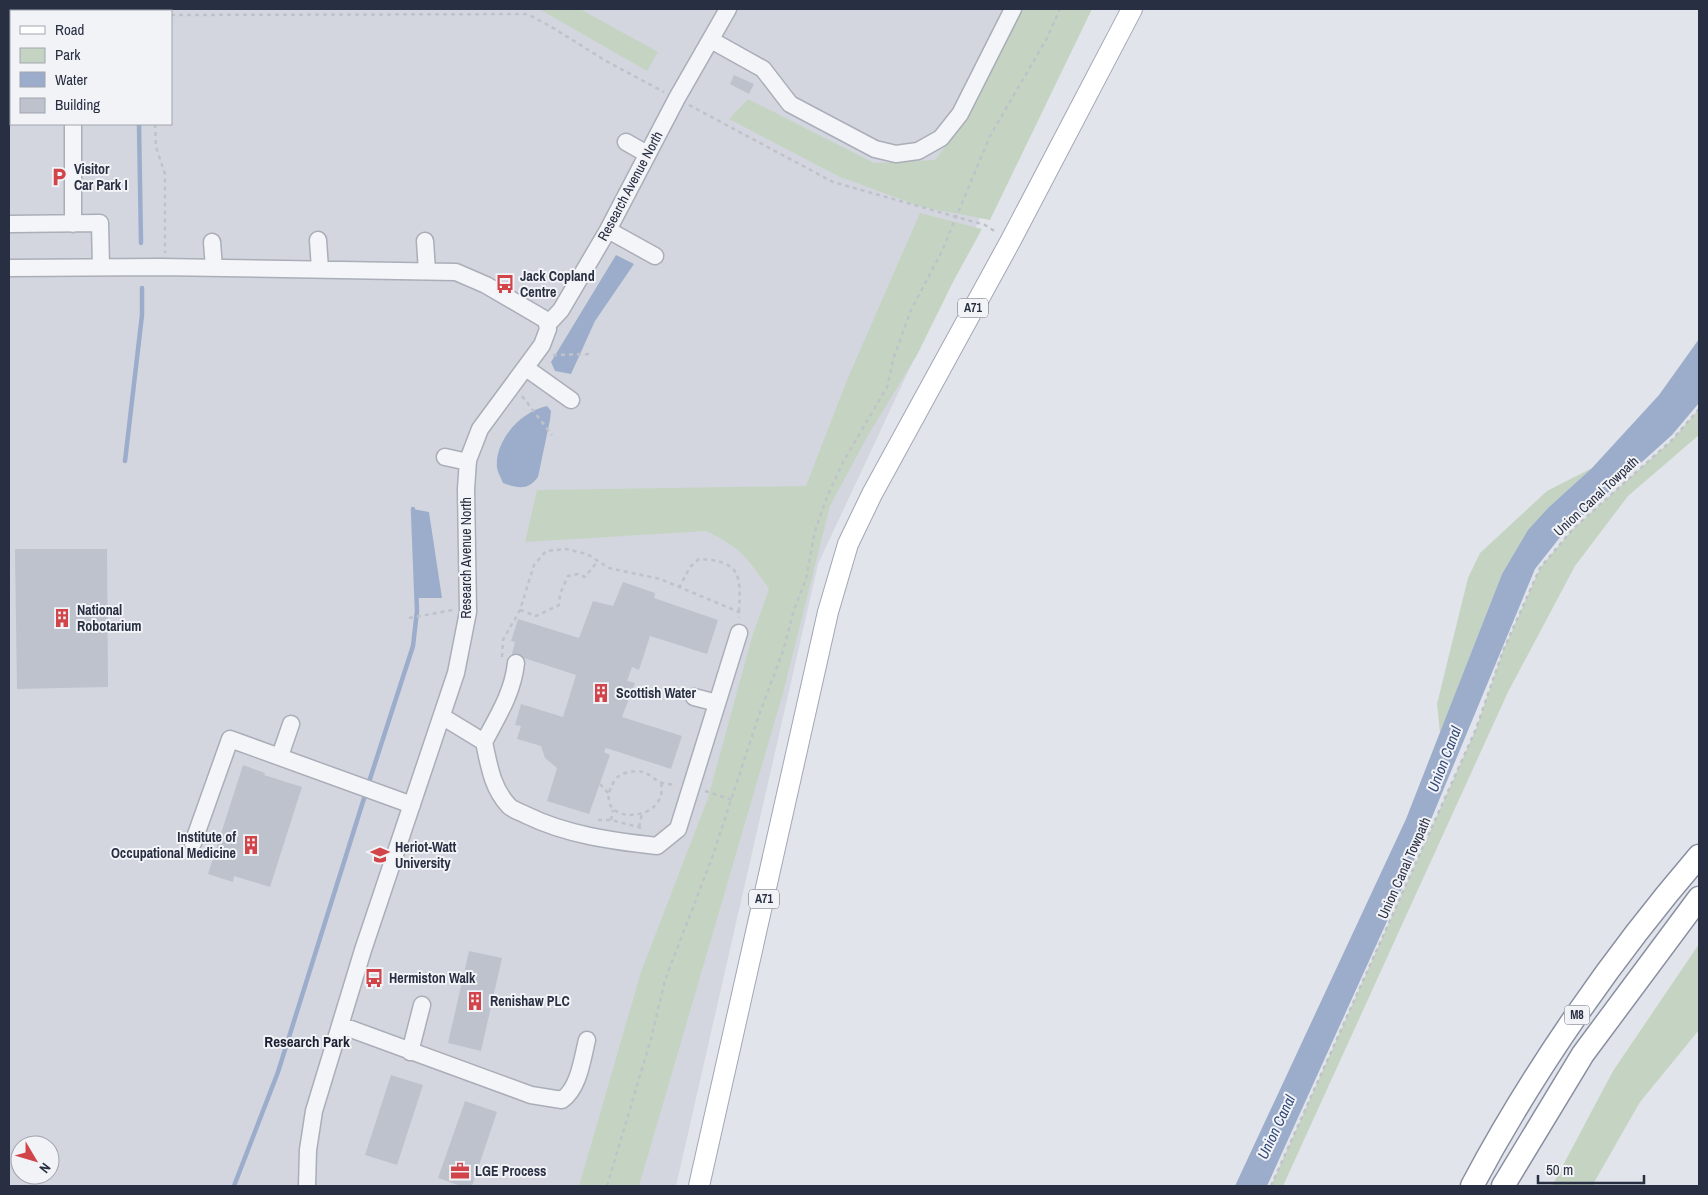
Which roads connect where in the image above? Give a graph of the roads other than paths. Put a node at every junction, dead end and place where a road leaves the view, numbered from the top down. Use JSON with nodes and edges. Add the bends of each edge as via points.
{"nodes":[{"id":1,"x":728,"y":9,"type":"edge"},
{"id":2,"x":1013,"y":9,"type":"edge"},
{"id":3,"x":1132,"y":9,"type":"edge"},
{"id":4,"x":711,"y":40,"type":"junction"},
{"id":5,"x":73,"y":125,"type":"edge"},
{"id":6,"x":626,"y":142,"type":"dead end"},
{"id":7,"x":647,"y":154,"type":"junction"},
{"id":8,"x":9,"y":224,"type":"edge"},
{"id":9,"x":74,"y":224,"type":"junction"},
{"id":10,"x":608,"y":230,"type":"junction"},
{"id":11,"x":318,"y":240,"type":"dead end"},
{"id":12,"x":212,"y":242,"type":"dead end"},
{"id":13,"x":425,"y":242,"type":"dead end"},
{"id":14,"x":655,"y":256,"type":"dead end"},
{"id":15,"x":101,"y":267,"type":"junction"},
{"id":16,"x":9,"y":268,"type":"edge"},
{"id":17,"x":214,"y":268,"type":"junction"},
{"id":18,"x":320,"y":269,"type":"junction"},
{"id":19,"x":427,"y":271,"type":"junction"},
{"id":20,"x":547,"y":325,"type":"junction"},
{"id":21,"x":526,"y":368,"type":"junction"},
{"id":22,"x":571,"y":400,"type":"dead end"},
{"id":23,"x":445,"y":457,"type":"dead end"},
{"id":24,"x":468,"y":462,"type":"junction"},
{"id":25,"x":739,"y":633,"type":"road end"},
{"id":26,"x":516,"y":663,"type":"dead end"},
{"id":27,"x":694,"y":697,"type":"dead end"},
{"id":28,"x":717,"y":702,"type":"junction"},
{"id":29,"x":443,"y":717,"type":"junction"},
{"id":30,"x":291,"y":724,"type":"dead end"},
{"id":31,"x":484,"y":742,"type":"junction"},
{"id":32,"x":280,"y":756,"type":"junction"},
{"id":33,"x":412,"y":805,"type":"junction"},
{"id":34,"x":193,"y":843,"type":"dead end"},
{"id":35,"x":1699,"y":856,"type":"edge"},
{"id":36,"x":1699,"y":898,"type":"edge"},
{"id":37,"x":422,"y":1006,"type":"dead end"},
{"id":38,"x":340,"y":1025,"type":"junction"},
{"id":39,"x":587,"y":1040,"type":"dead end"},
{"id":40,"x":410,"y":1052,"type":"junction"},
{"id":41,"x":307,"y":1186,"type":"edge"},
{"id":42,"x":699,"y":1186,"type":"edge"},
{"id":43,"x":1472,"y":1186,"type":"edge"},
{"id":44,"x":1503,"y":1186,"type":"edge"}],
"edges":[{"from":1,"to":4,"type":"street","name":"Research Avenue North"},
{"from":2,"to":4,"type":"street","via":[[960,114],[941,138],[918,152],[875,149],[790,104],[763,69]]},
{"from":3,"to":42,"type":"main road","number":"A71","via":[[848,544],[837,577]]},
{"from":4,"to":7,"type":"street","name":"Research Avenue North"},
{"from":5,"to":9,"type":"street"},
{"from":6,"to":7,"type":"street"},
{"from":7,"to":10,"type":"street","name":"Research Avenue North"},
{"from":8,"to":9,"type":"street"},
{"from":9,"to":15,"type":"street","via":[[100,223]]},
{"from":10,"to":14,"type":"street"},
{"from":10,"to":20,"type":"street","name":"Research Avenue North","via":[[561,310]]},
{"from":11,"to":18,"type":"street"},
{"from":12,"to":17,"type":"street"},
{"from":13,"to":19,"type":"street"},
{"from":15,"to":16,"type":"street"},
{"from":15,"to":17,"type":"street"},
{"from":17,"to":18,"type":"street"},
{"from":18,"to":19,"type":"street"},
{"from":19,"to":20,"type":"street","via":[[456,272],[486,284],[542,316]]},
{"from":20,"to":21,"type":"street","name":"Research Avenue North","via":[[547,336]]},
{"from":21,"to":22,"type":"street"},
{"from":21,"to":24,"type":"street","name":"Research Avenue North","via":[[480,429]]},
{"from":23,"to":24,"type":"street"},
{"from":24,"to":29,"type":"street","name":"Research Avenue North","via":[[468,612]]},
{"from":25,"to":28,"type":"street"},
{"from":26,"to":31,"type":"street","via":[[505,704]]},
{"from":27,"to":28,"type":"street"},
{"from":28,"to":31,"type":"street","via":[[678,829],[657,846],[601,839],[566,830],[510,807],[493,782]]},
{"from":29,"to":31,"type":"street"},
{"from":29,"to":33,"type":"street","name":"Research Avenue North"},
{"from":30,"to":32,"type":"street"},
{"from":32,"to":33,"type":"street"},
{"from":32,"to":34,"type":"street","via":[[230,740]]},
{"from":33,"to":38,"type":"street","name":"Research Avenue North"},
{"from":35,"to":43,"type":"highway","number":"M8","via":[[1571,1024]]},
{"from":36,"to":44,"type":"highway","number":"M8","via":[[1583,1054]]},
{"from":37,"to":40,"type":"street"},
{"from":38,"to":40,"type":"street"},
{"from":38,"to":41,"type":"street","name":"Research Avenue North","via":[[314,1111]]},
{"from":39,"to":40,"type":"street","via":[[569,1095],[562,1100],[531,1095]]}]}
